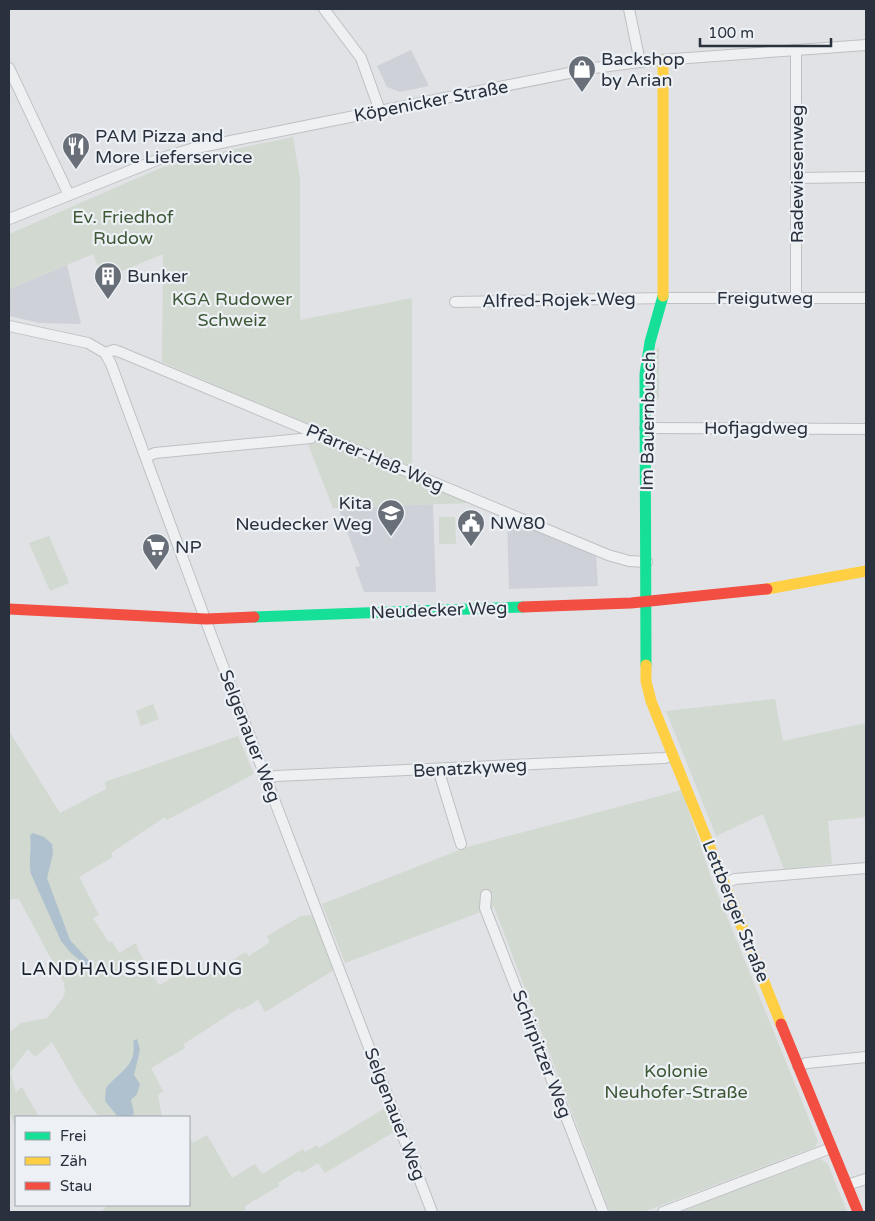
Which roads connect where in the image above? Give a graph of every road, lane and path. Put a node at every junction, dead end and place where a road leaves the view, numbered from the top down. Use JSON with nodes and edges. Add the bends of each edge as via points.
{"nodes":[{"id":1,"x":324,"y":9,"type":"edge"},
{"id":2,"x":629,"y":9,"type":"edge"},
{"id":3,"x":866,"y":45,"type":"edge"},
{"id":4,"x":796,"y":50,"type":"junction"},
{"id":5,"x":663,"y":61,"type":"junction"},
{"id":6,"x":640,"y":62,"type":"junction"},
{"id":7,"x":9,"y":68,"type":"edge"},
{"id":8,"x":380,"y":111,"type":"junction"},
{"id":9,"x":866,"y":177,"type":"edge"},
{"id":10,"x":797,"y":178,"type":"junction"},
{"id":11,"x":69,"y":195,"type":"junction"},
{"id":12,"x":9,"y":219,"type":"edge"},
{"id":13,"x":663,"y":298,"type":"junction"},
{"id":14,"x":796,"y":298,"type":"junction"},
{"id":15,"x":866,"y":298,"type":"edge"},
{"id":16,"x":455,"y":302,"type":"dead end"},
{"id":17,"x":9,"y":326,"type":"edge"},
{"id":18,"x":105,"y":353,"type":"junction"},
{"id":19,"x":645,"y":428,"type":"junction"},
{"id":20,"x":866,"y":429,"type":"edge"},
{"id":21,"x":314,"y":432,"type":"junction"},
{"id":22,"x":146,"y":457,"type":"junction"},
{"id":23,"x":647,"y":562,"type":"junction"},
{"id":24,"x":866,"y":571,"type":"edge"},
{"id":25,"x":646,"y":602,"type":"junction"},
{"id":26,"x":9,"y":609,"type":"edge"},
{"id":27,"x":206,"y":619,"type":"junction"},
{"id":28,"x":672,"y":755,"type":"junction"},
{"id":29,"x":438,"y":769,"type":"junction"},
{"id":30,"x":267,"y":779,"type":"junction"},
{"id":31,"x":461,"y":844,"type":"dead end"},
{"id":32,"x":866,"y":868,"type":"edge"},
{"id":33,"x":725,"y":883,"type":"junction"},
{"id":34,"x":486,"y":895,"type":"dead end"},
{"id":35,"x":866,"y":1057,"type":"edge"},
{"id":36,"x":798,"y":1066,"type":"junction"},
{"id":37,"x":831,"y":1148,"type":"junction"},
{"id":38,"x":866,"y":1179,"type":"edge"},
{"id":39,"x":847,"y":1185,"type":"junction"},
{"id":40,"x":432,"y":1212,"type":"edge"},
{"id":41,"x":603,"y":1212,"type":"edge"},
{"id":42,"x":663,"y":1212,"type":"edge"},
{"id":43,"x":858,"y":1212,"type":"edge"}],
"edges":[{"from":1,"to":8,"type":"street","via":[[361,58]]},
{"from":2,"to":6,"type":"street"},
{"from":3,"to":4,"type":"street","name":"Köpenicker Straße"},
{"from":4,"to":5,"type":"street","name":"Köpenicker Straße"},
{"from":4,"to":10,"type":"street","name":"Radewiesenweg"},
{"from":5,"to":6,"type":"street","name":"Köpenicker Straße"},
{"from":5,"to":13,"type":"street","name":"Im Bauernbusch"},
{"from":6,"to":8,"type":"street","name":"Köpenicker Straße","via":[[594,68]]},
{"from":7,"to":11,"type":"street"},
{"from":8,"to":11,"type":"street","name":"Köpenicker Straße","via":[[192,149]]},
{"from":9,"to":10,"type":"street"},
{"from":10,"to":14,"type":"street","name":"Radewiesenweg"},
{"from":11,"to":12,"type":"street","name":"Köpenicker Straße"},
{"from":13,"to":14,"type":"street","name":"Freigutweg"},
{"from":13,"to":16,"type":"street","name":"Alfred-Rojek-Weg"},
{"from":13,"to":19,"type":"street","name":"Im Bauernbusch","via":[[646,359]]},
{"from":14,"to":15,"type":"street","name":"Freigutweg"},
{"from":17,"to":18,"type":"street","via":[[88,343]]},
{"from":18,"to":21,"type":"street","name":"Pfarrer-Heß-Weg","via":[[120,352]]},
{"from":18,"to":22,"type":"street","name":"Selgenauer Weg"},
{"from":19,"to":20,"type":"street","name":"Hofjagdweg"},
{"from":19,"to":23,"type":"street","name":"Im Bauernbusch"},
{"from":21,"to":22,"type":"street","via":[[311,438],[155,453]]},
{"from":21,"to":23,"type":"street","name":"Pfarrer-Heß-Weg","via":[[608,555]]},
{"from":22,"to":27,"type":"street","name":"Selgenauer Weg"},
{"from":23,"to":25,"type":"street","name":"Im Bauernbusch"},
{"from":24,"to":25,"type":"street","name":"Neudecker Weg","via":[[762,591]]},
{"from":25,"to":27,"type":"street","name":"Neudecker Weg"},
{"from":25,"to":28,"type":"street","name":"Lettberger Straße","via":[[647,686]]},
{"from":26,"to":27,"type":"street","name":"Neudecker Weg"},
{"from":27,"to":30,"type":"street","name":"Selgenauer Weg"},
{"from":28,"to":29,"type":"street","name":"Benatzkyweg","via":[[665,758]]},
{"from":28,"to":33,"type":"street","name":"Lettberger Straße"},
{"from":29,"to":30,"type":"street","name":"Benatzkyweg"},
{"from":29,"to":31,"type":"street"},
{"from":30,"to":40,"type":"street","name":"Selgenauer Weg"},
{"from":32,"to":33,"type":"street","via":[[734,879]]},
{"from":33,"to":36,"type":"street","name":"Lettberger Straße"},
{"from":34,"to":41,"type":"street","name":"Schirpitzer Weg","via":[[485,908]]},
{"from":35,"to":36,"type":"street"},
{"from":36,"to":37,"type":"street","name":"Lettberger Straße"},
{"from":37,"to":39,"type":"street","name":"Lettberger Straße"},
{"from":37,"to":42,"type":"street"},
{"from":38,"to":39,"type":"street"},
{"from":39,"to":43,"type":"street","name":"Lettberger Straße"}]}
